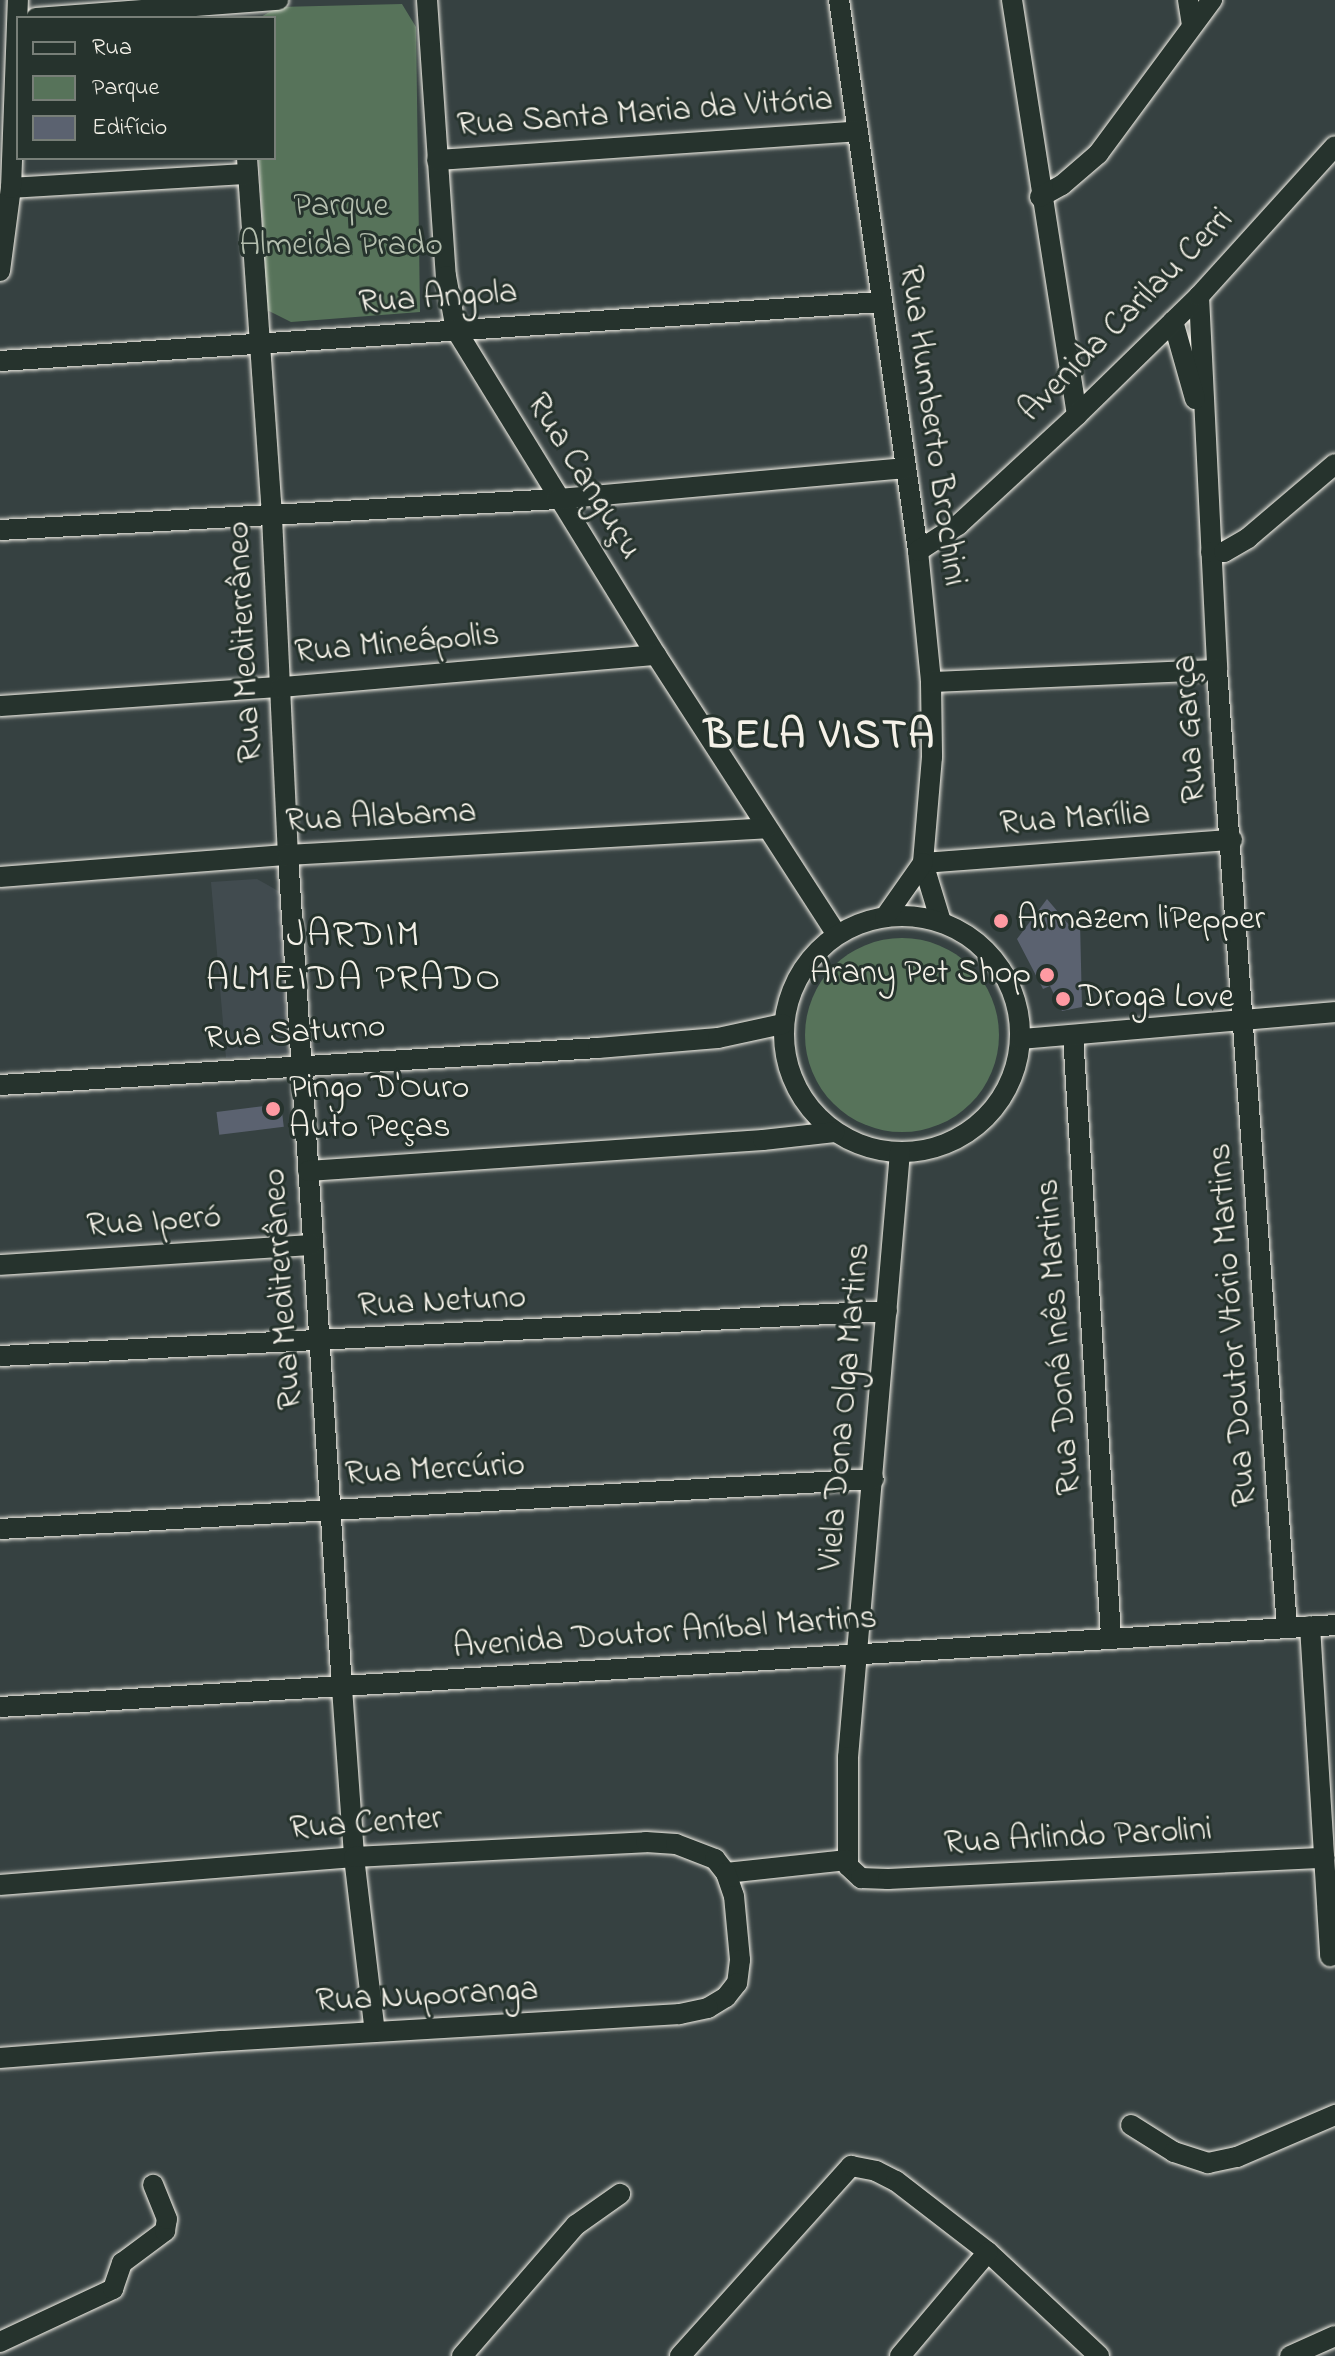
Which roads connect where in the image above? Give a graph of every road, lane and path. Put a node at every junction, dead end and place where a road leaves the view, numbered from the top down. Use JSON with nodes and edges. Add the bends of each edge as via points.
{"nodes":[{"id":1,"x":278,"y":0,"type":"edge"},
{"id":2,"x":427,"y":0,"type":"edge"},
{"id":3,"x":839,"y":0,"type":"edge"},
{"id":4,"x":1012,"y":0,"type":"edge"},
{"id":5,"x":1188,"y":0,"type":"edge"},
{"id":6,"x":1212,"y":0,"type":"edge"},
{"id":7,"x":239,"y":7,"type":"edge"},
{"id":8,"x":73,"y":16,"type":"edge"},
{"id":9,"x":1192,"y":24,"type":"junction"},
{"id":10,"x":16,"y":39,"type":"edge"},
{"id":11,"x":858,"y":131,"type":"junction"},
{"id":12,"x":6,"y":141,"type":"edge"},
{"id":13,"x":1335,"y":146,"type":"edge"},
{"id":14,"x":437,"y":160,"type":"junction"},
{"id":15,"x":247,"y":166,"type":"edge"},
{"id":16,"x":11,"y":188,"type":"junction"},
{"id":17,"x":1040,"y":197,"type":"junction"},
{"id":18,"x":0,"y":271,"type":"edge"},
{"id":19,"x":1199,"y":296,"type":"junction"},
{"id":20,"x":881,"y":302,"type":"junction"},
{"id":21,"x":1173,"y":321,"type":"junction"},
{"id":22,"x":456,"y":330,"type":"junction"},
{"id":23,"x":260,"y":345,"type":"junction"},
{"id":24,"x":0,"y":361,"type":"edge"},
{"id":25,"x":1077,"y":415,"type":"junction"},
{"id":26,"x":1204,"y":434,"type":"junction"},
{"id":27,"x":1335,"y":464,"type":"edge"},
{"id":28,"x":905,"y":468,"type":"junction"},
{"id":29,"x":558,"y":499,"type":"junction"},
{"id":30,"x":272,"y":517,"type":"junction"},
{"id":31,"x":958,"y":525,"type":"junction"},
{"id":32,"x":915,"y":529,"type":"junction"},
{"id":33,"x":0,"y":530,"type":"edge"},
{"id":34,"x":918,"y":551,"type":"junction"},
{"id":35,"x":1211,"y":552,"type":"junction"},
{"id":36,"x":656,"y":655,"type":"junction"},
{"id":37,"x":1217,"y":670,"type":"junction"},
{"id":38,"x":931,"y":682,"type":"junction"},
{"id":39,"x":282,"y":687,"type":"junction"},
{"id":40,"x":0,"y":706,"type":"edge"},
{"id":41,"x":766,"y":828,"type":"junction"},
{"id":42,"x":1232,"y":840,"type":"junction"},
{"id":43,"x":288,"y":855,"type":"junction"},
{"id":44,"x":923,"y":863,"type":"junction"},
{"id":45,"x":0,"y":877,"type":"edge"},
{"id":46,"x":885,"y":917,"type":"junction"},
{"id":47,"x":941,"y":922,"type":"junction"},
{"id":48,"x":837,"y":935,"type":"junction"},
{"id":49,"x":1335,"y":1012,"type":"edge"},
{"id":50,"x":1244,"y":1019,"type":"junction"},
{"id":51,"x":783,"y":1024,"type":"junction"},
{"id":52,"x":1073,"y":1035,"type":"junction"},
{"id":53,"x":1021,"y":1039,"type":"junction"},
{"id":54,"x":301,"y":1065,"type":"junction"},
{"id":55,"x":0,"y":1085,"type":"edge"},
{"id":56,"x":835,"y":1132,"type":"junction"},
{"id":57,"x":900,"y":1152,"type":"junction"},
{"id":58,"x":308,"y":1171,"type":"junction"},
{"id":59,"x":312,"y":1245,"type":"junction"},
{"id":60,"x":0,"y":1265,"type":"edge"},
{"id":61,"x":887,"y":1311,"type":"junction"},
{"id":62,"x":318,"y":1342,"type":"junction"},
{"id":63,"x":0,"y":1356,"type":"edge"},
{"id":64,"x":874,"y":1479,"type":"junction"},
{"id":65,"x":332,"y":1509,"type":"junction"},
{"id":66,"x":0,"y":1529,"type":"edge"},
{"id":67,"x":1335,"y":1625,"type":"edge"},
{"id":68,"x":1310,"y":1626,"type":"junction"},
{"id":69,"x":1287,"y":1627,"type":"junction"},
{"id":70,"x":1111,"y":1636,"type":"junction"},
{"id":71,"x":856,"y":1653,"type":"junction"},
{"id":72,"x":342,"y":1688,"type":"junction"},
{"id":73,"x":0,"y":1707,"type":"edge"},
{"id":74,"x":354,"y":1857,"type":"junction"},
{"id":75,"x":1324,"y":1858,"type":"junction"},
{"id":76,"x":847,"y":1860,"type":"junction"},
{"id":77,"x":726,"y":1873,"type":"junction"},
{"id":78,"x":0,"y":1885,"type":"edge"},
{"id":79,"x":1330,"y":1956,"type":"dead end"},
{"id":80,"x":375,"y":2032,"type":"junction"},
{"id":81,"x":0,"y":2058,"type":"edge"},
{"id":82,"x":1335,"y":2115,"type":"edge"},
{"id":83,"x":1131,"y":2125,"type":"dead end"},
{"id":84,"x":153,"y":2185,"type":"dead end"},
{"id":85,"x":620,"y":2194,"type":"dead end"},
{"id":86,"x":988,"y":2252,"type":"junction"},
{"id":87,"x":1335,"y":2336,"type":"edge"},
{"id":88,"x":0,"y":2342,"type":"edge"},
{"id":89,"x":462,"y":2356,"type":"edge"},
{"id":90,"x":680,"y":2356,"type":"edge"},
{"id":91,"x":900,"y":2356,"type":"edge"},
{"id":92,"x":1099,"y":2356,"type":"edge"},
{"id":93,"x":1290,"y":2356,"type":"edge"}],
"edges":[{"from":1,"to":7,"type":"street"},
{"from":2,"to":14,"type":"street","name":"Rua Canguçu"},
{"from":3,"to":11,"type":"street","name":"Rua Humberto Brochini"},
{"from":4,"to":17,"type":"street"},
{"from":5,"to":9,"type":"street"},
{"from":6,"to":9,"type":"street"},
{"from":7,"to":8,"type":"street"},
{"from":9,"to":17,"type":"street","via":[[1098,154]]},
{"from":10,"to":12,"type":"street"},
{"from":11,"to":14,"type":"street","name":"Rua Santa Maria da Vitória"},
{"from":11,"to":20,"type":"street","name":"Rua Humberto Brochini"},
{"from":12,"to":16,"type":"street"},
{"from":13,"to":19,"type":"street","name":"Avenida Carilau Cerri"},
{"from":14,"to":22,"type":"street","name":"Rua Canguçu"},
{"from":15,"to":16,"type":"street"},
{"from":15,"to":23,"type":"street","name":"Rua Mediterrâneo"},
{"from":16,"to":18,"type":"street"},
{"from":17,"to":25,"type":"street"},
{"from":19,"to":21,"type":"street","name":"Avenida Carilau Cerri"},
{"from":19,"to":26,"type":"street","name":"Rua Garça"},
{"from":20,"to":22,"type":"street","name":"Rua Angola"},
{"from":20,"to":28,"type":"street","name":"Rua Humberto Brochini"},
{"from":21,"to":25,"type":"street","name":"Avenida Carilau Cerri"},
{"from":21,"to":26,"type":"street","name":"Rua Garça"},
{"from":22,"to":23,"type":"street","name":"Rua Angola"},
{"from":22,"to":29,"type":"street","name":"Rua Canguçu"},
{"from":23,"to":24,"type":"street","name":"Rua Angola"},
{"from":23,"to":30,"type":"street","name":"Rua Mediterrâneo"},
{"from":25,"to":31,"type":"street","name":"Avenida Carilau Cerri"},
{"from":26,"to":35,"type":"street","name":"Rua Garça"},
{"from":27,"to":35,"type":"street","via":[[1248,538],[1224,552]]},
{"from":28,"to":29,"type":"street"},
{"from":28,"to":32,"type":"street","name":"Rua Humberto Brochini"},
{"from":29,"to":30,"type":"street"},
{"from":29,"to":36,"type":"street","name":"Rua Canguçu"},
{"from":30,"to":33,"type":"street"},
{"from":30,"to":39,"type":"street","name":"Rua Mediterrâneo"},
{"from":31,"to":32,"type":"street"},
{"from":31,"to":34,"type":"street","name":"Avenida Carilau Cerri"},
{"from":32,"to":34,"type":"street","name":"Rua Humberto Brochini"},
{"from":34,"to":38,"type":"street","name":"Rua Humberto Brochini"},
{"from":35,"to":37,"type":"street","name":"Rua Garça"},
{"from":36,"to":39,"type":"street","name":"Rua Mineápolis"},
{"from":36,"to":41,"type":"street","name":"Rua Canguçu"},
{"from":37,"to":38,"type":"street"},
{"from":37,"to":42,"type":"street","name":"Rua Garça"},
{"from":38,"to":44,"type":"street","name":"Rua Humberto Brochini","via":[[932,757]]},
{"from":39,"to":40,"type":"street","name":"Rua Mineápolis"},
{"from":39,"to":43,"type":"street","name":"Rua Mediterrâneo"},
{"from":41,"to":43,"type":"street","name":"Rua Alabama"},
{"from":41,"to":48,"type":"street","name":"Rua Canguçu"},
{"from":42,"to":44,"type":"street","name":"Rua Marília"},
{"from":42,"to":50,"type":"street","name":"Rua Garça"},
{"from":43,"to":45,"type":"street","name":"Rua Alabama"},
{"from":43,"to":54,"type":"street","name":"Rua Mediterrâneo"},
{"from":44,"to":46,"type":"street"},
{"from":44,"to":47,"type":"street","name":"Rua Humberto Brochini"},
{"from":46,"to":47,"type":"street"},
{"from":46,"to":48,"type":"street"},
{"from":47,"to":53,"type":"street","via":[[974,940],[1000,967],[1016,1000]]},
{"from":48,"to":51,"type":"street","via":[[800,973]]},
{"from":49,"to":50,"type":"street"},
{"from":50,"to":52,"type":"street"},
{"from":50,"to":69,"type":"street","name":"Rua Doutor Vtório Martins"},
{"from":51,"to":54,"type":"street","name":"Rua Saturno","via":[[703,1039]]},
{"from":51,"to":56,"type":"street","via":[[786,1060],[795,1085],[809,1108]]},
{"from":52,"to":53,"type":"street"},
{"from":52,"to":70,"type":"street","name":"Rua Doná Inês Martins"},
{"from":53,"to":57,"type":"street","via":[[1013,1077],[985,1119],[941,1146]]},
{"from":54,"to":55,"type":"street","name":"Rua Saturno"},
{"from":54,"to":58,"type":"street","name":"Rua Mediterrâneo"},
{"from":56,"to":57,"type":"street","via":[[866,1147]]},
{"from":56,"to":58,"type":"street"},
{"from":57,"to":61,"type":"street","name":"Viela Dona Olga Martins"},
{"from":58,"to":59,"type":"street","name":"Rua Mediterrâneo"},
{"from":59,"to":60,"type":"street","name":"Rua Iperó"},
{"from":59,"to":62,"type":"street","name":"Rua Mediterrâneo"},
{"from":61,"to":62,"type":"street","name":"Rua Netuno"},
{"from":61,"to":64,"type":"street","name":"Viela Dona Olga Martins"},
{"from":62,"to":63,"type":"street","name":"Rua Netuno"},
{"from":62,"to":65,"type":"street","name":"Rua Mediterrâneo"},
{"from":64,"to":65,"type":"street","name":"Rua Mercúrio"},
{"from":64,"to":71,"type":"street","name":"Viela Dona Olga Martins"},
{"from":65,"to":66,"type":"street","name":"Rua Mercúrio"},
{"from":65,"to":72,"type":"street","name":"Rua Mediterrâneo"},
{"from":67,"to":68,"type":"street","name":"Avenida Doutor Aníbal Martins"},
{"from":68,"to":69,"type":"street","name":"Avenida Doutor Aníbal Martins"},
{"from":68,"to":75,"type":"street"},
{"from":69,"to":70,"type":"street","name":"Avenida Doutor Aníbal Martins"},
{"from":70,"to":71,"type":"street","name":"Avenida Doutor Aníbal Martins"},
{"from":71,"to":72,"type":"street","name":"Avenida Doutor Aníbal Martins"},
{"from":71,"to":76,"type":"street","name":"Viela Dona Olga Martins"},
{"from":72,"to":73,"type":"street","name":"Avenida Doutor Aníbal Martins"},
{"from":72,"to":74,"type":"street","name":"Rua Mediterrâneo"},
{"from":74,"to":77,"type":"street","name":"Rua Center","via":[[646,1842],[696,1849],[715,1859]]},
{"from":74,"to":78,"type":"street","name":"Rua Center"},
{"from":74,"to":80,"type":"street","name":"Rua Mediterrâneo"},
{"from":75,"to":76,"type":"street","name":"Rua Arlindo Parolini","via":[[873,1879],[853,1873]]},
{"from":75,"to":79,"type":"street"},
{"from":76,"to":77,"type":"street"},
{"from":77,"to":80,"type":"street","name":"Rua Nuporanga","via":[[734,1896],[737,1983],[708,2008]]},
{"from":80,"to":81,"type":"street","name":"Rua Nuporanga"},
{"from":82,"to":83,"type":"street","via":[[1237,2157],[1208,2163],[1182,2156]]},
{"from":84,"to":88,"type":"street","via":[[167,2219],[165,2231],[122,2263],[113,2289]]},
{"from":85,"to":89,"type":"street","via":[[576,2225]]},
{"from":86,"to":90,"type":"street","via":[[896,2181],[851,2166]]},
{"from":86,"to":91,"type":"street"},
{"from":86,"to":92,"type":"street"},
{"from":87,"to":93,"type":"street"}]}
